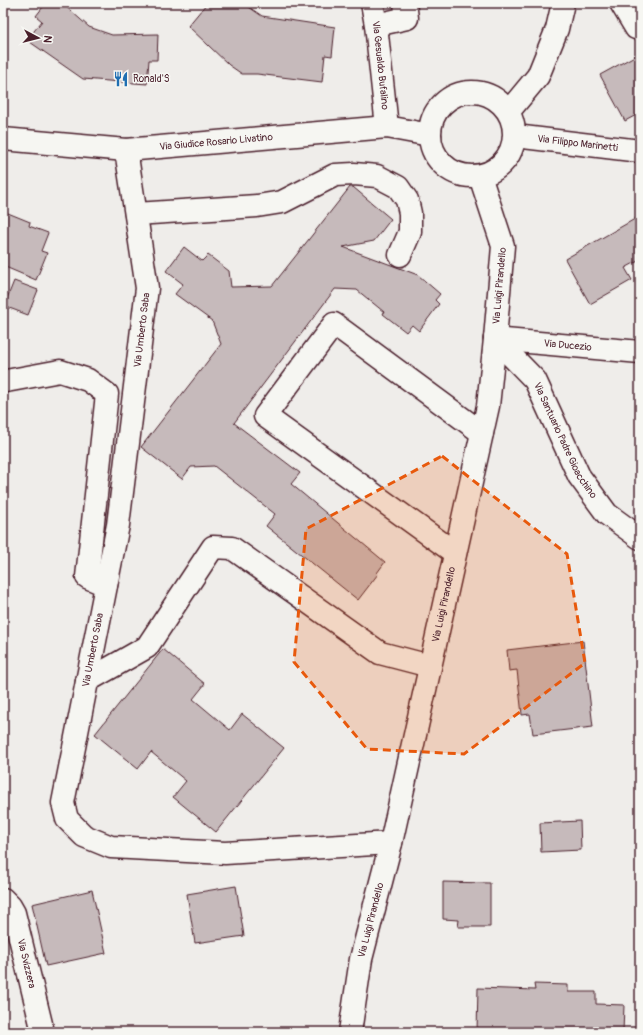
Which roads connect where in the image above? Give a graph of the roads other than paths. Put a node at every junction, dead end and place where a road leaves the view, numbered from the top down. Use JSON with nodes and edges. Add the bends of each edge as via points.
{"nodes":[{"id":1,"x":372,"y":3,"type":"edge"},
{"id":2,"x":405,"y":3,"type":"edge"},
{"id":3,"x":563,"y":3,"type":"edge"},
{"id":4,"x":621,"y":3,"type":"edge"},
{"id":5,"x":376,"y":25,"type":"junction"},
{"id":6,"x":636,"y":28,"type":"dead end"},
{"id":7,"x":509,"y":111,"type":"junction"},
{"id":8,"x":388,"y":127,"type":"junction"},
{"id":9,"x":430,"y":136,"type":"junction"},
{"id":10,"x":515,"y":136,"type":"junction"},
{"id":11,"x":3,"y":140,"type":"edge"},
{"id":12,"x":126,"y":150,"type":"junction"},
{"id":13,"x":640,"y":151,"type":"edge"},
{"id":14,"x":480,"y":176,"type":"junction"},
{"id":15,"x":136,"y":214,"type":"junction"},
{"id":16,"x":400,"y":255,"type":"dead end"},
{"id":17,"x":495,"y":339,"type":"junction"},
{"id":18,"x":640,"y":352,"type":"edge"},
{"id":19,"x":6,"y":382,"type":"dead end"},
{"id":20,"x":482,"y":433,"type":"junction"},
{"id":21,"x":640,"y":538,"type":"edge"},
{"id":22,"x":455,"y":554,"type":"junction"},
{"id":23,"x":106,"y":586,"type":"junction"},
{"id":24,"x":430,"y":666,"type":"junction"},
{"id":25,"x":87,"y":681,"type":"junction"},
{"id":26,"x":391,"y":843,"type":"junction"},
{"id":27,"x":3,"y":899,"type":"edge"},
{"id":28,"x":43,"y":1032,"type":"edge"},
{"id":29,"x":350,"y":1032,"type":"edge"}],
"edges":[{"from":1,"to":5,"type":"street","name":"Via Gesualdo Bufalino"},
{"from":2,"to":5,"type":"street","via":[[407,18]]},
{"from":3,"to":7,"type":"street","via":[[557,28],[538,76]]},
{"from":4,"to":6,"type":"street"},
{"from":5,"to":8,"type":"street","name":"Via Gesualdo Bufalino"},
{"from":7,"to":9,"type":"street","via":[[495,98],[480,92],[452,96],[442,104],[431,122]]},
{"from":7,"to":10,"type":"street"},
{"from":8,"to":9,"type":"street","name":"Via Giudice Rosario Livatino"},
{"from":8,"to":12,"type":"street","name":"Via Giudice Rosario Livatino"},
{"from":9,"to":14,"type":"street","via":[[435,156],[450,171],[465,176]]},
{"from":10,"to":13,"type":"street","name":"Via Filippo Marinetti"},
{"from":10,"to":14,"type":"street","via":[[513,148],[502,165]]},
{"from":11,"to":12,"type":"street","name":"Via Giudice Rosario Livatino"},
{"from":12,"to":15,"type":"street","name":"Via Umberto Saba"},
{"from":14,"to":17,"type":"street","name":"Via Luigi Pirandello","via":[[503,246]]},
{"from":15,"to":16,"type":"street","via":[[257,206],[282,202],[335,175],[377,176],[398,187],[407,200],[410,232]]},
{"from":15,"to":23,"type":"street","name":"Via Umberto Saba","via":[[147,288],[118,525]]},
{"from":17,"to":18,"type":"street","name":"Via Ducezio"},
{"from":17,"to":20,"type":"street","name":"Via Luigi Pirandello","via":[[488,406]]},
{"from":17,"to":21,"type":"street","name":"Via Santuario Padre Gioacchino","via":[[535,380],[579,476],[606,514]]},
{"from":19,"to":23,"type":"street","via":[[60,371],[88,380],[107,394],[87,577]]},
{"from":20,"to":22,"type":"street","name":"Via Luigi Pirandello"},
{"from":20,"to":22,"type":"street","via":[[334,324],[265,416]]},
{"from":22,"to":24,"type":"street","name":"Via Luigi Pirandello"},
{"from":23,"to":25,"type":"street","name":"Via Umberto Saba"},
{"from":24,"to":25,"type":"street","via":[[380,653],[232,548],[213,547],[148,648]]},
{"from":24,"to":26,"type":"street","name":"Via Luigi Pirandello"},
{"from":25,"to":26,"type":"street","name":"Via Umberto Saba","via":[[63,803],[67,819],[84,836],[111,846],[225,853]]},
{"from":26,"to":29,"type":"street","name":"Via Luigi Pirandello","via":[[361,959]]},
{"from":27,"to":28,"type":"street","name":"Via Svizzera","via":[[14,913]]}]}
